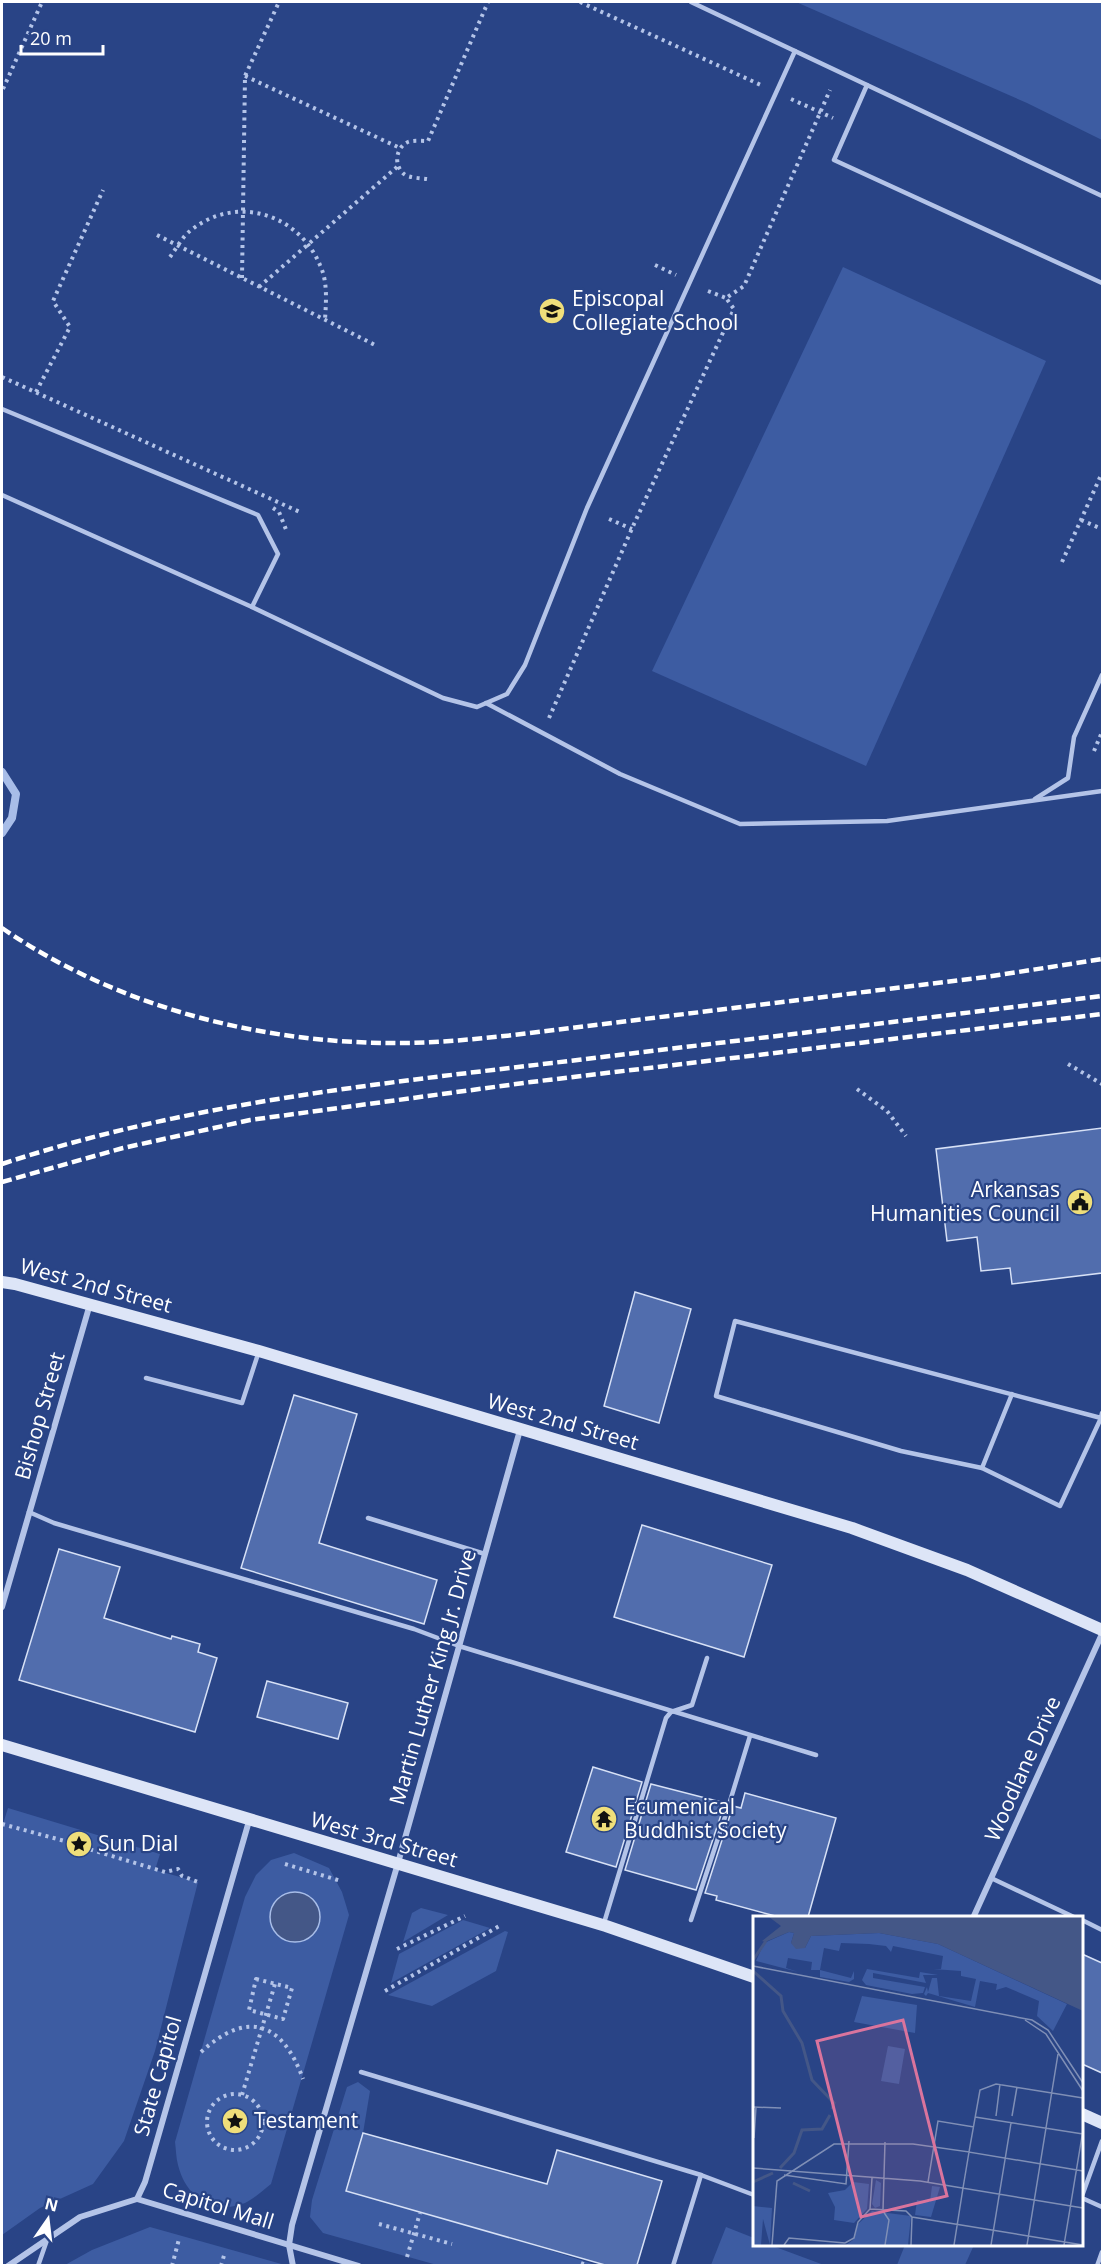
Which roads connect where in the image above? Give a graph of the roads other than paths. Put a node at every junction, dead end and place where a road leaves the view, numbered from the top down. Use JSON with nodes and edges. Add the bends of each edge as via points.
{"nodes":[{"id":1,"x":691,"y":2,"type":"edge"},
{"id":2,"x":795,"y":51,"type":"junction"},
{"id":3,"x":867,"y":85,"type":"junction"},
{"id":4,"x":1102,"y":196,"type":"edge"},
{"id":5,"x":1102,"y":283,"type":"edge"},
{"id":6,"x":2,"y":409,"type":"edge"},
{"id":7,"x":2,"y":495,"type":"edge"},
{"id":8,"x":252,"y":607,"type":"junction"},
{"id":9,"x":1102,"y":675,"type":"edge"},
{"id":10,"x":486,"y":703,"type":"junction"},
{"id":11,"x":1102,"y":791,"type":"edge"},
{"id":12,"x":1033,"y":800,"type":"junction"},
{"id":13,"x":2,"y":1282,"type":"edge"},
{"id":14,"x":90,"y":1304,"type":"junction"},
{"id":15,"x":259,"y":1351,"type":"junction"},
{"id":16,"x":146,"y":1378,"type":"dead end"},
{"id":17,"x":1012,"y":1395,"type":"junction"},
{"id":18,"x":1102,"y":1416,"type":"edge"},
{"id":19,"x":520,"y":1430,"type":"junction"},
{"id":20,"x":982,"y":1468,"type":"junction"},
{"id":21,"x":29,"y":1512,"type":"junction"},
{"id":22,"x":368,"y":1518,"type":"dead end"},
{"id":23,"x":485,"y":1554,"type":"junction"},
{"id":24,"x":2,"y":1606,"type":"edge"},
{"id":25,"x":1102,"y":1632,"type":"edge"},
{"id":26,"x":459,"y":1646,"type":"junction"},
{"id":27,"x":707,"y":1658,"type":"dead end"},
{"id":28,"x":671,"y":1712,"type":"junction"},
{"id":29,"x":750,"y":1736,"type":"junction"},
{"id":30,"x":2,"y":1745,"type":"edge"},
{"id":31,"x":816,"y":1755,"type":"dead end"},
{"id":32,"x":249,"y":1821,"type":"junction"},
{"id":33,"x":398,"y":1863,"type":"junction"},
{"id":34,"x":991,"y":1878,"type":"junction"},
{"id":35,"x":973,"y":1916,"type":"edge"},
{"id":36,"x":1074,"y":1916,"type":"edge"},
{"id":37,"x":691,"y":1920,"type":"dead end"},
{"id":38,"x":1083,"y":1920,"type":"edge"},
{"id":39,"x":603,"y":1926,"type":"junction"},
{"id":40,"x":1102,"y":1930,"type":"edge"},
{"id":41,"x":753,"y":1977,"type":"edge"},
{"id":42,"x":361,"y":2072,"type":"dead end"},
{"id":43,"x":1083,"y":2114,"type":"edge"},
{"id":44,"x":1102,"y":2123,"type":"edge"},
{"id":45,"x":1102,"y":2141,"type":"edge"},
{"id":46,"x":700,"y":2175,"type":"junction"},
{"id":47,"x":1083,"y":2194,"type":"edge"},
{"id":48,"x":753,"y":2195,"type":"edge"},
{"id":49,"x":1083,"y":2198,"type":"edge"},
{"id":50,"x":137,"y":2199,"type":"junction"},
{"id":51,"x":1102,"y":2207,"type":"edge"},
{"id":52,"x":47,"y":2238,"type":"junction"},
{"id":53,"x":289,"y":2245,"type":"junction"},
{"id":54,"x":1102,"y":2252,"type":"edge"},
{"id":55,"x":8,"y":2265,"type":"edge"},
{"id":56,"x":38,"y":2265,"type":"edge"},
{"id":57,"x":293,"y":2265,"type":"edge"},
{"id":58,"x":359,"y":2265,"type":"edge"},
{"id":59,"x":673,"y":2265,"type":"edge"},
{"id":60,"x":1097,"y":2265,"type":"edge"}],
"edges":[{"from":1,"to":2,"type":"lane"},
{"from":2,"to":3,"type":"lane"},
{"from":2,"to":10,"type":"lane","via":[[587,508],[525,665],[507,694]]},
{"from":3,"to":4,"type":"lane"},
{"from":3,"to":5,"type":"lane","via":[[834,160]]},
{"from":6,"to":8,"type":"lane","via":[[258,515],[278,554]]},
{"from":7,"to":8,"type":"lane"},
{"from":8,"to":10,"type":"lane","via":[[443,698],[477,707]]},
{"from":9,"to":12,"type":"lane","via":[[1074,737],[1068,778]]},
{"from":10,"to":12,"type":"lane","via":[[620,774],[740,824],[887,821]]},
{"from":11,"to":12,"type":"lane"},
{"from":13,"to":14,"type":"street","name":"West 2nd Street"},
{"from":14,"to":15,"type":"street","name":"West 2nd Street"},
{"from":14,"to":21,"type":"street","name":"Bishop Street"},
{"from":15,"to":16,"type":"lane","via":[[242,1403]]},
{"from":15,"to":19,"type":"street","name":"West 2nd Street"},
{"from":17,"to":18,"type":"lane"},
{"from":17,"to":20,"type":"lane"},
{"from":17,"to":20,"type":"lane","via":[[735,1321],[716,1396],[901,1451]]},
{"from":18,"to":20,"type":"lane","via":[[1060,1506]]},
{"from":19,"to":23,"type":"street","name":"Martin Luther King Jr. Drive"},
{"from":19,"to":25,"type":"street","name":"West 2nd Street","via":[[897,1544],[967,1570]]},
{"from":21,"to":24,"type":"street","name":"Bishop Street"},
{"from":21,"to":26,"type":"lane","via":[[54,1523],[414,1629]]},
{"from":22,"to":23,"type":"lane"},
{"from":23,"to":26,"type":"street","name":"Martin Luther King Jr. Drive"},
{"from":25,"to":34,"type":"street","name":"Woodlane Drive"},
{"from":26,"to":28,"type":"lane"},
{"from":26,"to":33,"type":"street","name":"Martin Luther King Jr. Drive"},
{"from":27,"to":28,"type":"lane","via":[[692,1705]]},
{"from":28,"to":29,"type":"lane"},
{"from":28,"to":39,"type":"lane"},
{"from":29,"to":31,"type":"lane"},
{"from":29,"to":37,"type":"lane"},
{"from":30,"to":32,"type":"street","name":"West 3rd Street"},
{"from":32,"to":33,"type":"street","name":"West 3rd Street"},
{"from":32,"to":50,"type":"street","name":"State Capitol"},
{"from":33,"to":39,"type":"street","name":"West 3rd Street"},
{"from":33,"to":53,"type":"street","name":"Martin Luther King Jr. Drive"},
{"from":34,"to":35,"type":"street","name":"Woodlane Drive"},
{"from":34,"to":36,"type":"lane"},
{"from":38,"to":40,"type":"lane"},
{"from":39,"to":41,"type":"street","name":"West 3rd Street"},
{"from":42,"to":46,"type":"lane"},
{"from":43,"to":44,"type":"street"},
{"from":45,"to":47,"type":"lane"},
{"from":46,"to":48,"type":"lane"},
{"from":46,"to":59,"type":"lane"},
{"from":49,"to":51,"type":"lane"},
{"from":50,"to":52,"type":"street","via":[[80,2217]]},
{"from":50,"to":53,"type":"street","name":"Capitol Mall"},
{"from":52,"to":55,"type":"street"},
{"from":52,"to":56,"type":"lane"},
{"from":53,"to":57,"type":"street"},
{"from":53,"to":58,"type":"street","name":"Capitol Mall"},
{"from":54,"to":60,"type":"lane"}]}
